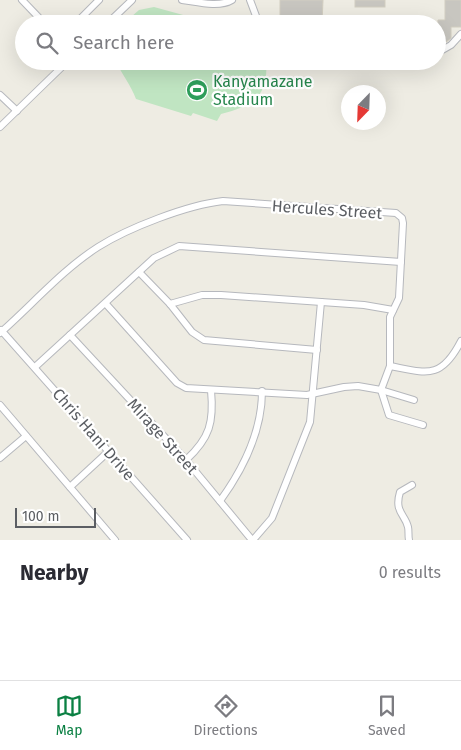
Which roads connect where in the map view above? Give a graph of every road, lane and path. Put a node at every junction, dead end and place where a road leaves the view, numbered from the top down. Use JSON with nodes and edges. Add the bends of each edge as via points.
{"nodes":[{"id":1,"x":22,"y":0,"type":"edge"},
{"id":2,"x":99,"y":0,"type":"edge"},
{"id":3,"x":132,"y":0,"type":"edge"},
{"id":4,"x":182,"y":0,"type":"edge"},
{"id":5,"x":232,"y":0,"type":"edge"},
{"id":6,"x":250,"y":0,"type":"edge"},
{"id":7,"x":36,"y":15,"type":"edge"},
{"id":8,"x":84,"y":15,"type":"edge"},
{"id":9,"x":116,"y":15,"type":"edge"},
{"id":10,"x":256,"y":15,"type":"edge"},
{"id":11,"x":461,"y":34,"type":"edge"},
{"id":12,"x":446,"y":48,"type":"edge"},
{"id":13,"x":59,"y":70,"type":"edge"},
{"id":14,"x":0,"y":95,"type":"edge"},
{"id":15,"x":17,"y":111,"type":"junction"},
{"id":16,"x":0,"y":127,"type":"edge"},
{"id":17,"x":401,"y":262,"type":"junction"},
{"id":18,"x":139,"y":272,"type":"junction"},
{"id":19,"x":321,"y":302,"type":"junction"},
{"id":20,"x":106,"y":304,"type":"junction"},
{"id":21,"x":170,"y":304,"type":"junction"},
{"id":22,"x":393,"y":310,"type":"junction"},
{"id":23,"x":1,"y":331,"type":"edge"},
{"id":24,"x":70,"y":335,"type":"junction"},
{"id":25,"x":461,"y":342,"type":"edge"},
{"id":26,"x":317,"y":350,"type":"junction"},
{"id":27,"x":390,"y":366,"type":"junction"},
{"id":28,"x":35,"y":367,"type":"junction"},
{"id":29,"x":211,"y":390,"type":"junction"},
{"id":30,"x":381,"y":390,"type":"junction"},
{"id":31,"x":262,"y":392,"type":"junction"},
{"id":32,"x":314,"y":394,"type":"junction"},
{"id":33,"x":414,"y":400,"type":"dead end"},
{"id":34,"x":0,"y":405,"type":"edge"},
{"id":35,"x":424,"y":425,"type":"dead end"},
{"id":36,"x":26,"y":436,"type":"junction"},
{"id":37,"x":109,"y":451,"type":"junction"},
{"id":38,"x":0,"y":458,"type":"edge"},
{"id":39,"x":186,"y":460,"type":"junction"},
{"id":40,"x":412,"y":485,"type":"dead end"},
{"id":41,"x":70,"y":486,"type":"junction"},
{"id":42,"x":220,"y":500,"type":"junction"},
{"id":43,"x":115,"y":540,"type":"edge"},
{"id":44,"x":187,"y":540,"type":"edge"},
{"id":45,"x":252,"y":540,"type":"edge"},
{"id":46,"x":409,"y":540,"type":"edge"}],
"edges":[{"from":1,"to":7,"type":"street"},
{"from":2,"to":8,"type":"street"},
{"from":3,"to":9,"type":"street"},
{"from":4,"to":5,"type":"street","via":[[218,4]]},
{"from":6,"to":10,"type":"street"},
{"from":11,"to":12,"type":"street"},
{"from":13,"to":15,"type":"street"},
{"from":14,"to":15,"type":"street"},
{"from":15,"to":16,"type":"street"},
{"from":17,"to":18,"type":"street","via":[[179,246],[154,258]]},
{"from":17,"to":22,"type":"street","name":"Hercules Street","via":[[399,298]]},
{"from":17,"to":23,"type":"street","name":"Hercules Street","via":[[403,223],[396,214],[222,201],[207,203],[149,224],[97,248]]},
{"from":18,"to":20,"type":"street"},
{"from":18,"to":21,"type":"street"},
{"from":19,"to":21,"type":"street","via":[[202,295]]},
{"from":19,"to":22,"type":"street"},
{"from":19,"to":26,"type":"street"},
{"from":20,"to":24,"type":"street"},
{"from":20,"to":29,"type":"street","via":[[176,383],[186,388]]},
{"from":21,"to":26,"type":"street","via":[[192,332],[204,340]]},
{"from":22,"to":27,"type":"street","name":"Hercules Street","via":[[389,321]]},
{"from":23,"to":28,"type":"street","name":"Chris Hani Drive"},
{"from":24,"to":28,"type":"street"},
{"from":24,"to":39,"type":"street","name":"Mirage Street"},
{"from":25,"to":27,"type":"street","via":[[441,368],[427,372]]},
{"from":26,"to":32,"type":"street"},
{"from":27,"to":30,"type":"street"},
{"from":28,"to":37,"type":"street","name":"Chris Hani Drive"},
{"from":29,"to":31,"type":"street"},
{"from":29,"to":39,"type":"street","via":[[211,427],[204,442]]},
{"from":30,"to":32,"type":"street","via":[[349,386]]},
{"from":30,"to":33,"type":"street"},
{"from":30,"to":35,"type":"street","via":[[389,415]]},
{"from":31,"to":32,"type":"street"},
{"from":31,"to":42,"type":"street","via":[[258,430],[236,478]]},
{"from":32,"to":45,"type":"street","via":[[308,430],[276,510],[268,526]]},
{"from":34,"to":36,"type":"street"},
{"from":36,"to":38,"type":"street"},
{"from":36,"to":41,"type":"street"},
{"from":37,"to":41,"type":"street"},
{"from":37,"to":44,"type":"street","name":"Chris Hani Drive"},
{"from":39,"to":42,"type":"street","name":"Mirage Street"},
{"from":40,"to":46,"type":"street","via":[[400,492],[398,501],[400,514],[408,527]]},
{"from":41,"to":43,"type":"street"},
{"from":42,"to":45,"type":"street","name":"Mirage Street"}]}
